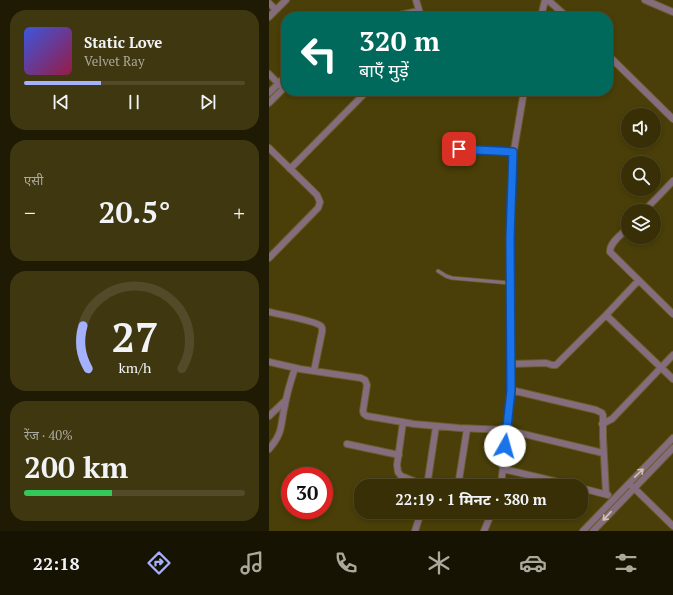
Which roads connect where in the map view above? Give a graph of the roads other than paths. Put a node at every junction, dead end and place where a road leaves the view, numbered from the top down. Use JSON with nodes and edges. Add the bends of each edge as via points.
{"nodes":[{"id":1,"x":286,"y":0,"type":"edge"},
{"id":2,"x":416,"y":0,"type":"edge"},
{"id":3,"x":545,"y":0,"type":"edge"},
{"id":4,"x":548,"y":0,"type":"edge"},
{"id":5,"x":645,"y":0,"type":"edge"},
{"id":6,"x":269,"y":3,"type":"edge"},
{"id":7,"x":276,"y":10,"type":"junction"},
{"id":8,"x":419,"y":12,"type":"edge"},
{"id":9,"x":542,"y":12,"type":"edge"},
{"id":10,"x":561,"y":12,"type":"edge"},
{"id":11,"x":673,"y":12,"type":"edge"},
{"id":12,"x":269,"y":17,"type":"edge"},
{"id":13,"x":613,"y":60,"type":"edge"},
{"id":14,"x":269,"y":74,"type":"edge"},
{"id":15,"x":279,"y":83,"type":"joint"},
{"id":16,"x":281,"y":91,"type":"edge"},
{"id":17,"x":269,"y":93,"type":"edge"},
{"id":18,"x":361,"y":96,"type":"edge"},
{"id":19,"x":523,"y":96,"type":"edge"},
{"id":20,"x":269,"y":103,"type":"edge"},
{"id":21,"x":673,"y":119,"type":"edge"},
{"id":22,"x":269,"y":148,"type":"edge"},
{"id":23,"x":459,"y":149,"type":"dead end"},
{"id":24,"x":513,"y":152,"type":"junction"},
{"id":25,"x":290,"y":169,"type":"junction"},
{"id":26,"x":672,"y":185,"type":"edge"},
{"id":27,"x":652,"y":204,"type":"edge"},
{"id":28,"x":621,"y":235,"type":"edge"},
{"id":29,"x":269,"y":258,"type":"edge"},
{"id":30,"x":437,"y":271,"type":"dead end"},
{"id":31,"x":638,"y":281,"type":"junction"},
{"id":32,"x":510,"y":283,"type":"junction"},
{"id":33,"x":269,"y":312,"type":"edge"},
{"id":34,"x":673,"y":314,"type":"edge"},
{"id":35,"x":606,"y":315,"type":"junction"},
{"id":36,"x":673,"y":356,"type":"edge"},
{"id":37,"x":269,"y":362,"type":"edge"},
{"id":38,"x":512,"y":364,"type":"junction"},
{"id":39,"x":661,"y":367,"type":"junction"},
{"id":40,"x":295,"y":368,"type":"junction"},
{"id":41,"x":314,"y":371,"type":"junction"},
{"id":42,"x":673,"y":379,"type":"edge"},
{"id":43,"x":511,"y":390,"type":"junction"},
{"id":44,"x":286,"y":400,"type":"junction"},
{"id":45,"x":269,"y":416,"type":"edge"},
{"id":46,"x":403,"y":422,"type":"junction"},
{"id":47,"x":602,"y":424,"type":"junction"},
{"id":48,"x":436,"y":426,"type":"junction"},
{"id":49,"x":467,"y":429,"type":"junction"},
{"id":50,"x":507,"y":430,"type":"junction"},
{"id":51,"x":673,"y":438,"type":"edge"},
{"id":52,"x":347,"y":444,"type":"dead end"},
{"id":53,"x":673,"y":448,"type":"edge"},
{"id":54,"x":269,"y":449,"type":"edge"},
{"id":55,"x":603,"y":453,"type":"junction"},
{"id":56,"x":399,"y":455,"type":"junction"},
{"id":57,"x":503,"y":469,"type":"junction"},
{"id":58,"x":411,"y":479,"type":"edge"},
{"id":59,"x":428,"y":479,"type":"edge"},
{"id":60,"x":459,"y":479,"type":"edge"},
{"id":61,"x":502,"y":479,"type":"edge"},
{"id":62,"x":545,"y":479,"type":"edge"},
{"id":63,"x":629,"y":483,"type":"junction"},
{"id":64,"x":634,"y":488,"type":"junction"},
{"id":65,"x":588,"y":490,"type":"edge"},
{"id":66,"x":606,"y":494,"type":"junction"},
{"id":67,"x":615,"y":497,"type":"junction"},
{"id":68,"x":419,"y":519,"type":"edge"},
{"id":69,"x":489,"y":519,"type":"edge"},
{"id":70,"x":673,"y":526,"type":"edge"},
{"id":71,"x":415,"y":531,"type":"edge"},
{"id":72,"x":484,"y":531,"type":"edge"},
{"id":73,"x":583,"y":531,"type":"edge"},
{"id":74,"x":593,"y":531,"type":"edge"}],
"edges":[{"from":1,"to":7,"type":"street"},
{"from":2,"to":8,"type":"street"},
{"from":3,"to":9,"type":"street"},
{"from":4,"to":10,"type":"street"},
{"from":5,"to":11,"type":"street"},
{"from":6,"to":7,"type":"street"},
{"from":7,"to":12,"type":"street"},
{"from":13,"to":21,"type":"street"},
{"from":14,"to":15,"type":"street"},
{"from":15,"to":17,"type":"street"},
{"from":16,"to":20,"type":"street"},
{"from":18,"to":25,"type":"street"},
{"from":19,"to":24,"type":"street"},
{"from":22,"to":25,"type":"street"},
{"from":23,"to":24,"type":"lane"},
{"from":24,"to":32,"type":"street"},
{"from":25,"to":29,"type":"street","via":[[321,202]]},
{"from":26,"to":27,"type":"street"},
{"from":28,"to":31,"type":"street","via":[[609,249]]},
{"from":30,"to":32,"type":"lane","via":[[452,278]]},
{"from":31,"to":34,"type":"street"},
{"from":31,"to":35,"type":"street"},
{"from":32,"to":38,"type":"street"},
{"from":33,"to":41,"type":"street","via":[[312,322],[321,327]]},
{"from":35,"to":38,"type":"street","via":[[556,365]]},
{"from":35,"to":39,"type":"street"},
{"from":36,"to":39,"type":"street"},
{"from":37,"to":40,"type":"street"},
{"from":38,"to":43,"type":"street"},
{"from":39,"to":42,"type":"street"},
{"from":39,"to":47,"type":"street","via":[[612,419]]},
{"from":40,"to":41,"type":"street"},
{"from":40,"to":44,"type":"street"},
{"from":41,"to":46,"type":"street","via":[[365,380],[367,385],[364,414]]},
{"from":43,"to":47,"type":"street","via":[[600,411],[603,415]]},
{"from":43,"to":50,"type":"street"},
{"from":44,"to":45,"type":"street"},
{"from":44,"to":54,"type":"street","via":[[280,432]]},
{"from":46,"to":48,"type":"street"},
{"from":46,"to":56,"type":"street"},
{"from":47,"to":55,"type":"street"},
{"from":48,"to":49,"type":"street"},
{"from":48,"to":59,"type":"street"},
{"from":49,"to":50,"type":"street"},
{"from":49,"to":60,"type":"street"},
{"from":50,"to":55,"type":"street"},
{"from":50,"to":57,"type":"street"},
{"from":63,"to":51,"type":"street","one_way":true},
{"from":52,"to":56,"type":"street"},
{"from":53,"to":64,"type":"street"},
{"from":55,"to":66,"type":"street"},
{"from":56,"to":58,"type":"street","via":[[399,474]]},
{"from":57,"to":61,"type":"street"},
{"from":57,"to":62,"type":"street"},
{"from":63,"to":64,"type":"street"},
{"from":63,"to":67,"type":"street"},
{"from":64,"to":70,"type":"street"},
{"from":64,"to":74,"type":"street","one_way":true},
{"from":65,"to":66,"type":"street"},
{"from":66,"to":67,"type":"street"},
{"from":67,"to":73,"type":"street"},
{"from":68,"to":71,"type":"street"},
{"from":69,"to":72,"type":"street"}]}
